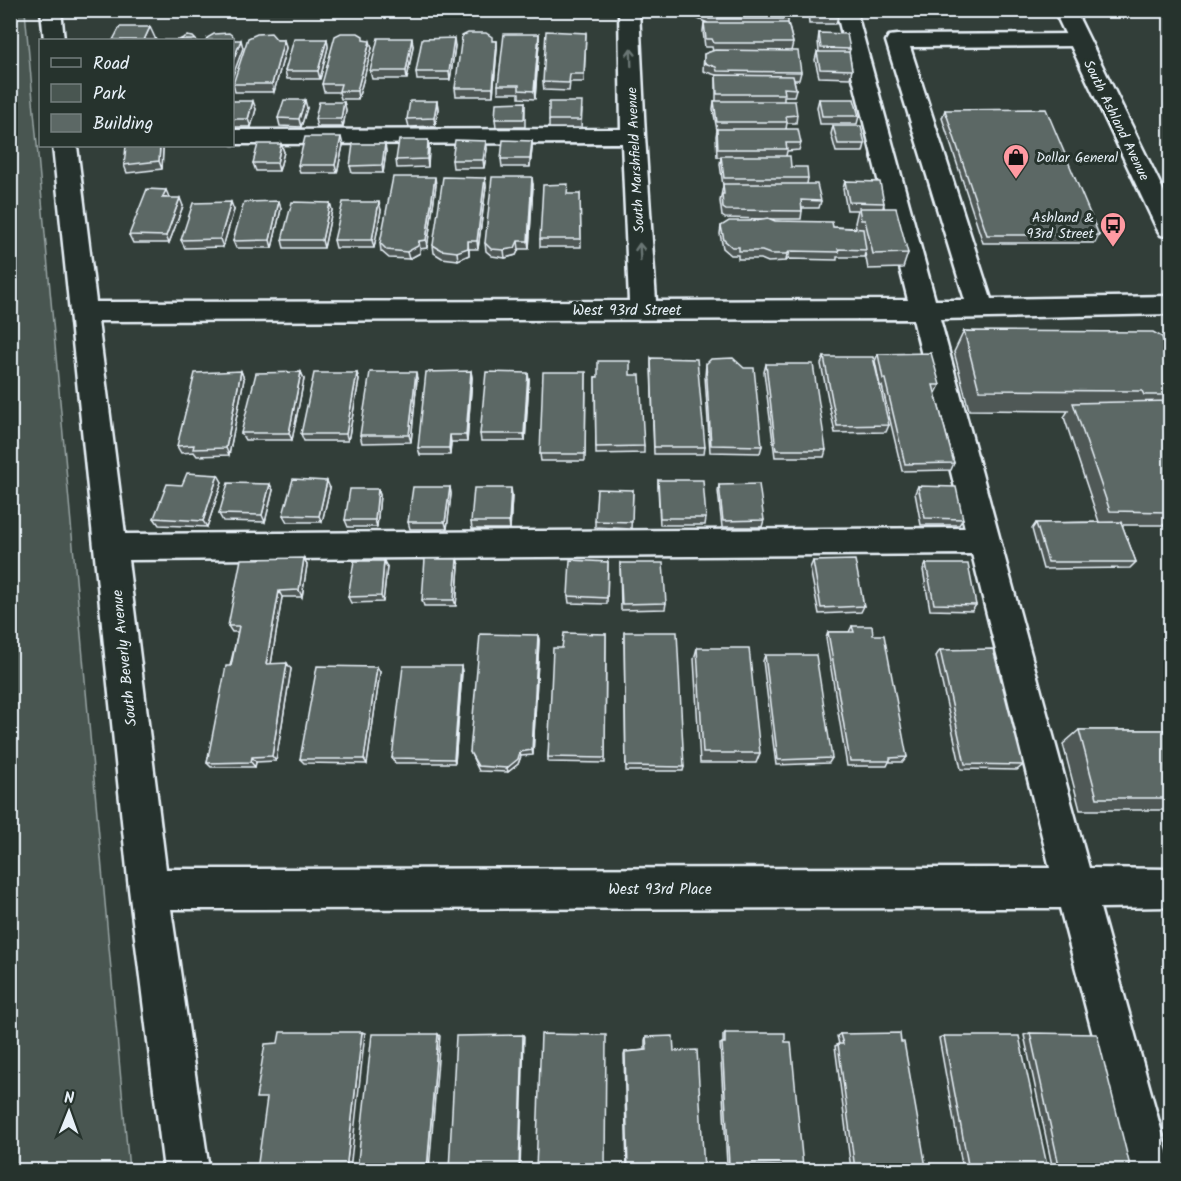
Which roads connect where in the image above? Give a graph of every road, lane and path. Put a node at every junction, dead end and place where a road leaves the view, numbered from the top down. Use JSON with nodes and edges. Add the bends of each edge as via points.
{"nodes":[{"id":1,"x":51,"y":10,"type":"edge"},
{"id":2,"x":629,"y":10,"type":"edge"},
{"id":3,"x":846,"y":10,"type":"edge"},
{"id":4,"x":1064,"y":10,"type":"edge"},
{"id":5,"x":54,"y":39,"type":"edge"},
{"id":6,"x":1078,"y":40,"type":"junction"},
{"id":7,"x":633,"y":136,"type":"junction"},
{"id":8,"x":234,"y":137,"type":"edge"},
{"id":9,"x":65,"y":147,"type":"edge"},
{"id":10,"x":1170,"y":229,"type":"edge"},
{"id":11,"x":1170,"y":305,"type":"edge"},
{"id":12,"x":924,"y":309,"type":"junction"},
{"id":13,"x":981,"y":309,"type":"junction"},
{"id":14,"x":643,"y":310,"type":"junction"},
{"id":15,"x":84,"y":312,"type":"junction"},
{"id":16,"x":984,"y":541,"type":"junction"},
{"id":17,"x":112,"y":547,"type":"junction"},
{"id":18,"x":1170,"y":888,"type":"edge"},
{"id":19,"x":149,"y":889,"type":"junction"},
{"id":20,"x":1075,"y":889,"type":"junction"},
{"id":21,"x":186,"y":1170,"type":"edge"},
{"id":22,"x":1150,"y":1170,"type":"edge"}],
"edges":[{"from":1,"to":5,"type":"street"},
{"from":7,"to":2,"type":"street","name":"South Marshfield Avenue","one_way":true},
{"from":3,"to":12,"type":"street"},
{"from":4,"to":6,"type":"street","name":"South Ashland Avenue"},
{"from":6,"to":10,"type":"street","name":"South Ashland Avenue"},
{"from":6,"to":13,"type":"street","via":[[897,41]]},
{"from":7,"to":8,"type":"street"},
{"from":14,"to":7,"type":"street","name":"South Marshfield Avenue","one_way":true},
{"from":9,"to":15,"type":"street","name":"South Beverly Avenue"},
{"from":11,"to":13,"type":"street","name":"West 93rd Street"},
{"from":12,"to":13,"type":"street","name":"West 93rd Street"},
{"from":12,"to":14,"type":"street","name":"West 93rd Street"},
{"from":12,"to":16,"type":"street"},
{"from":14,"to":15,"type":"street","name":"West 93rd Street"},
{"from":15,"to":17,"type":"street","name":"South Beverly Avenue"},
{"from":16,"to":17,"type":"street"},
{"from":16,"to":20,"type":"street"},
{"from":17,"to":19,"type":"street","name":"South Beverly Avenue"},
{"from":18,"to":20,"type":"street","name":"West 93rd Place"},
{"from":19,"to":20,"type":"street","name":"West 93rd Place"},
{"from":19,"to":21,"type":"street","name":"South Beverly Avenue"},
{"from":20,"to":22,"type":"street"}]}
